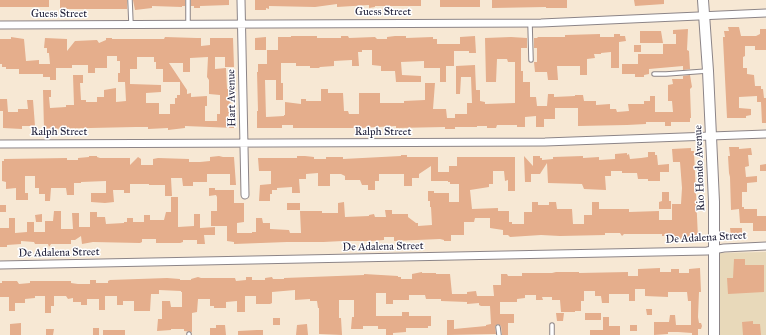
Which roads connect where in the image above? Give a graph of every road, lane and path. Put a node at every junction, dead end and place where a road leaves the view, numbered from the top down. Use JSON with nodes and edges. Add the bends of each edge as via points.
{"nodes":[{"id":1,"x":130,"y":0,"type":"edge"},
{"id":2,"x":188,"y":0,"type":"edge"},
{"id":3,"x":241,"y":0,"type":"edge"},
{"id":4,"x":703,"y":0,"type":"edge"},
{"id":5,"x":766,"y":13,"type":"edge"},
{"id":6,"x":704,"y":16,"type":"junction"},
{"id":7,"x":530,"y":23,"type":"junction"},
{"id":8,"x":131,"y":24,"type":"junction"},
{"id":9,"x":188,"y":24,"type":"junction"},
{"id":10,"x":242,"y":24,"type":"junction"},
{"id":11,"x":0,"y":25,"type":"edge"},
{"id":12,"x":531,"y":60,"type":"dead end"},
{"id":13,"x":708,"y":71,"type":"junction"},
{"id":14,"x":654,"y":74,"type":"dead end"},
{"id":15,"x":766,"y":134,"type":"edge"},
{"id":16,"x":711,"y":135,"type":"junction"},
{"id":17,"x":244,"y":143,"type":"junction"},
{"id":18,"x":0,"y":144,"type":"edge"},
{"id":19,"x":244,"y":195,"type":"dead end"},
{"id":20,"x":766,"y":246,"type":"edge"},
{"id":21,"x":714,"y":250,"type":"junction"},
{"id":22,"x":0,"y":264,"type":"edge"},
{"id":23,"x":552,"y":325,"type":"dead end"},
{"id":24,"x":498,"y":328,"type":"dead end"},
{"id":25,"x":499,"y":335,"type":"edge"},
{"id":26,"x":552,"y":335,"type":"edge"},
{"id":27,"x":714,"y":335,"type":"edge"}],
"edges":[{"from":1,"to":8,"type":"lane"},
{"from":2,"to":9,"type":"lane"},
{"from":3,"to":10,"type":"street","name":"Hart Avenue"},
{"from":4,"to":6,"type":"street","name":"Rio Hondo Avenue"},
{"from":5,"to":6,"type":"street","name":"Guess Street"},
{"from":6,"to":7,"type":"street","name":"Guess Street"},
{"from":6,"to":13,"type":"street","name":"Rio Hondo Avenue"},
{"from":7,"to":10,"type":"street","name":"Guess Street"},
{"from":7,"to":12,"type":"lane"},
{"from":8,"to":9,"type":"street","name":"Guess Street"},
{"from":8,"to":11,"type":"street","name":"Guess Street"},
{"from":9,"to":10,"type":"street","name":"Guess Street"},
{"from":10,"to":17,"type":"street","name":"Hart Avenue"},
{"from":13,"to":14,"type":"lane"},
{"from":13,"to":16,"type":"street","name":"Rio Hondo Avenue"},
{"from":15,"to":16,"type":"street","name":"Ralph Street"},
{"from":16,"to":17,"type":"street","name":"Ralph Street","via":[[545,142]]},
{"from":16,"to":21,"type":"street","name":"Rio Hondo Avenue"},
{"from":17,"to":18,"type":"street","name":"Ralph Street"},
{"from":17,"to":19,"type":"street","name":"Hart Avenue"},
{"from":20,"to":21,"type":"street","name":"De Adalena Street"},
{"from":21,"to":22,"type":"street","name":"De Adalena Street"},
{"from":21,"to":27,"type":"street","name":"Rio Hondo Avenue"},
{"from":23,"to":26,"type":"lane"},
{"from":24,"to":25,"type":"lane"}]}
